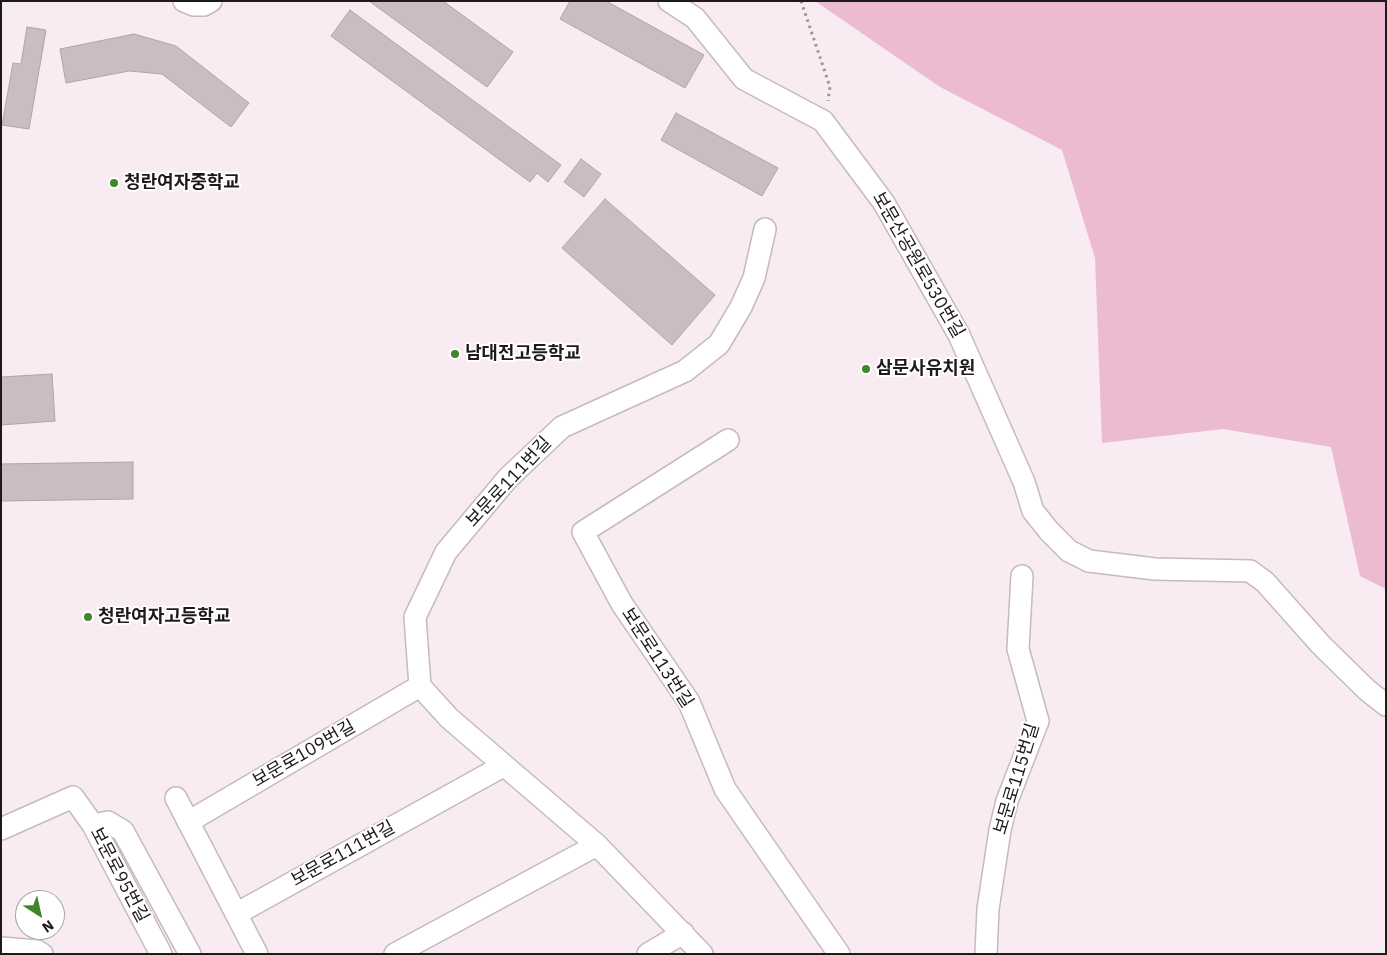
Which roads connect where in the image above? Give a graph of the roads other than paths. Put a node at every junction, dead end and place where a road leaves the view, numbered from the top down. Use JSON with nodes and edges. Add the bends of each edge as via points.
{"nodes":[{"id":1,"x":184,"y":1,"type":"edge"},
{"id":2,"x":211,"y":1,"type":"edge"},
{"id":3,"x":669,"y":1,"type":"edge"},
{"id":4,"x":766,"y":228,"type":"dead end"},
{"id":5,"x":728,"y":440,"type":"dead end"},
{"id":6,"x":1022,"y":576,"type":"dead end"},
{"id":7,"x":420,"y":686,"type":"junction"},
{"id":8,"x":1386,"y":705,"type":"edge"},
{"id":9,"x":503,"y":766,"type":"junction"},
{"id":10,"x":176,"y":798,"type":"dead end"},
{"id":11,"x":188,"y":822,"type":"junction"},
{"id":12,"x":93,"y":825,"type":"junction"},
{"id":13,"x":1,"y":829,"type":"edge"},
{"id":14,"x":598,"y":845,"type":"junction"},
{"id":15,"x":236,"y":914,"type":"junction"},
{"id":16,"x":682,"y":933,"type":"junction"},
{"id":17,"x":1,"y":948,"type":"edge"},
{"id":18,"x":42,"y":954,"type":"edge"},
{"id":19,"x":161,"y":954,"type":"edge"},
{"id":20,"x":190,"y":954,"type":"edge"},
{"id":21,"x":257,"y":954,"type":"edge"},
{"id":22,"x":395,"y":954,"type":"edge"},
{"id":23,"x":648,"y":954,"type":"edge"},
{"id":24,"x":702,"y":954,"type":"edge"},
{"id":25,"x":839,"y":954,"type":"edge"},
{"id":26,"x":986,"y":954,"type":"edge"}],
"edges":[{"from":1,"to":2,"type":"street","via":[[194,5]]},
{"from":3,"to":8,"type":"street","name":"보문산공원로530번길","via":[[694,18],[744,79],[823,121],[884,202],[959,335],[1034,511],[1069,551],[1089,561],[1155,570],[1250,571],[1265,582],[1321,645]]},
{"from":4,"to":7,"type":"street","name":"보문로111번길","via":[[754,278],[742,307],[719,344],[685,372],[562,427],[508,478],[446,552],[415,617]]},
{"from":5,"to":25,"type":"street","name":"보문로113번길","via":[[582,532],[622,604],[689,702],[725,788]]},
{"from":6,"to":26,"type":"street","name":"보문로115번길","via":[[1018,650],[1038,721],[1007,801],[1000,830],[988,908]]},
{"from":7,"to":9,"type":"street","via":[[449,718]]},
{"from":7,"to":11,"type":"street","name":"보문로109번길"},
{"from":9,"to":14,"type":"street"},
{"from":9,"to":15,"type":"street","name":"보문로111번길"},
{"from":10,"to":11,"type":"street"},
{"from":11,"to":15,"type":"street"},
{"from":12,"to":13,"type":"street","name":"보문로95번길","via":[[73,797]]},
{"from":12,"to":19,"type":"street","name":"보문로95번길"},
{"from":12,"to":20,"type":"street","via":[[108,822],[123,831]]},
{"from":14,"to":16,"type":"street"},
{"from":14,"to":22,"type":"street"},
{"from":15,"to":21,"type":"street"},
{"from":16,"to":23,"type":"street"},
{"from":16,"to":24,"type":"street"},
{"from":17,"to":18,"type":"street"}]}
